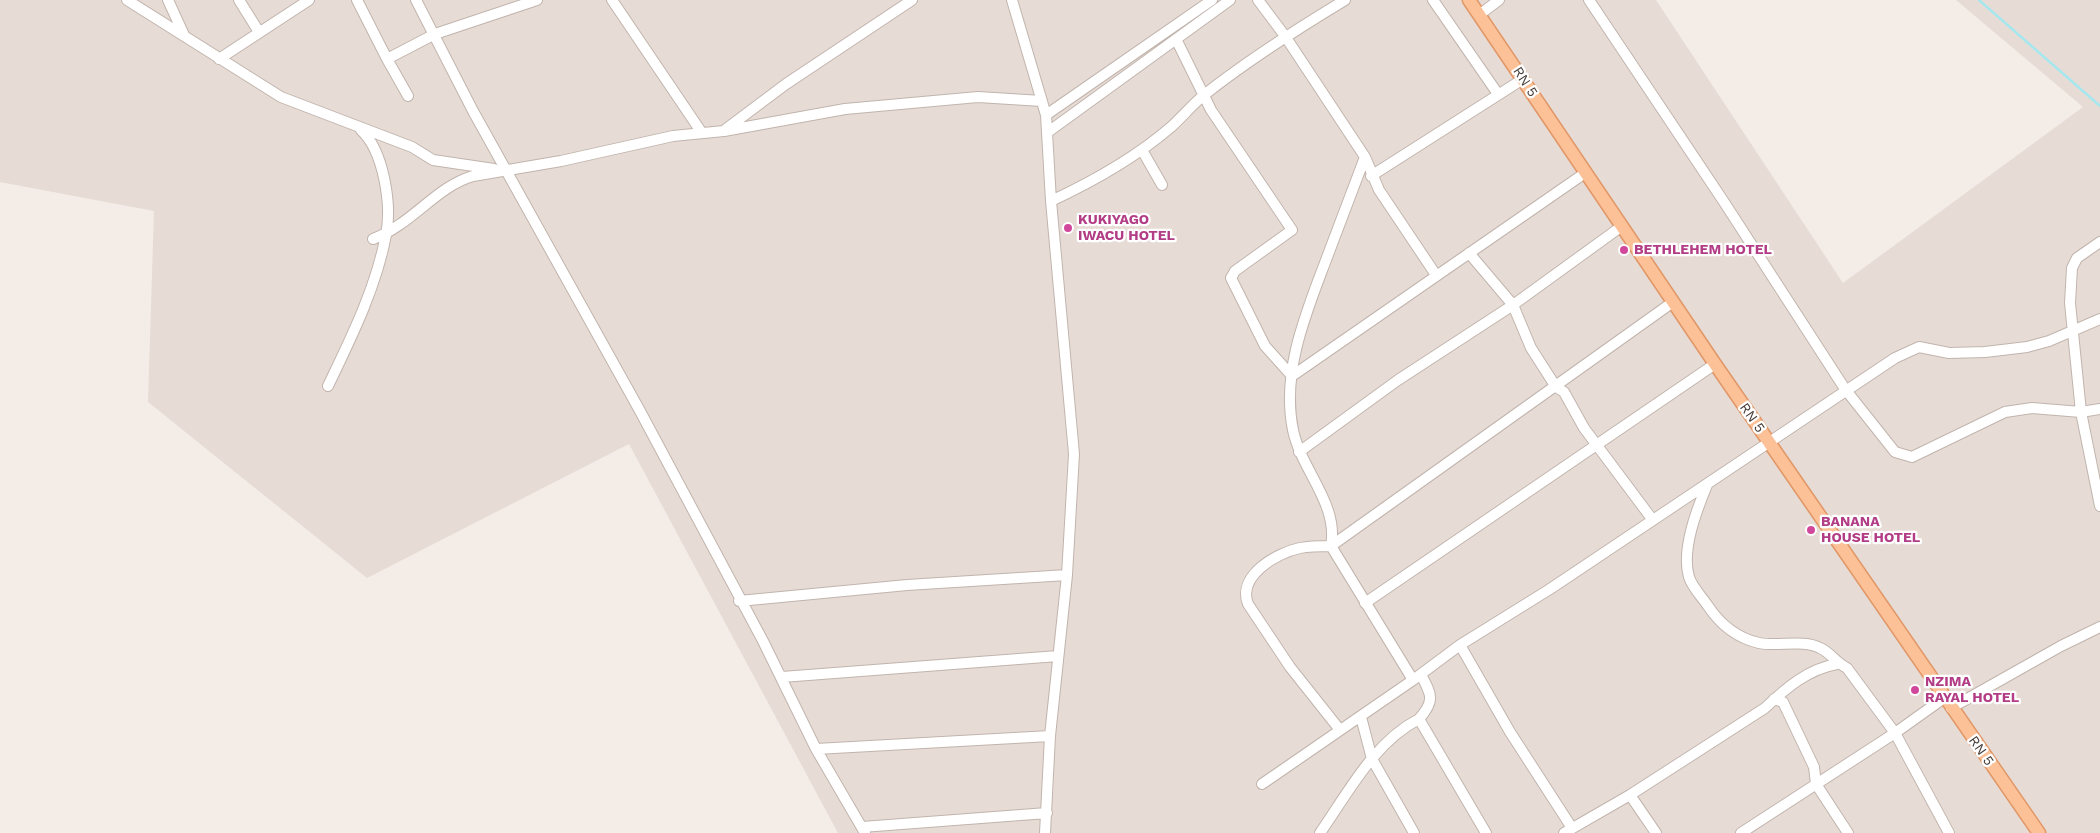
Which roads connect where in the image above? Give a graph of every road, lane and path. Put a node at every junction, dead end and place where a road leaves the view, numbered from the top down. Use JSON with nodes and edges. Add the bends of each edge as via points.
{"nodes":[{"id":1,"x":127,"y":0,"type":"edge"},
{"id":2,"x":168,"y":0,"type":"edge"},
{"id":3,"x":239,"y":0,"type":"edge"},
{"id":4,"x":357,"y":0,"type":"edge"},
{"id":5,"x":416,"y":0,"type":"edge"},
{"id":6,"x":537,"y":0,"type":"edge"},
{"id":7,"x":612,"y":0,"type":"edge"},
{"id":8,"x":912,"y":0,"type":"edge"},
{"id":9,"x":1012,"y":0,"type":"edge"},
{"id":10,"x":1212,"y":0,"type":"edge"},
{"id":11,"x":1228,"y":0,"type":"edge"},
{"id":12,"x":1258,"y":0,"type":"edge"},
{"id":13,"x":1345,"y":0,"type":"edge"},
{"id":14,"x":1433,"y":0,"type":"edge"},
{"id":15,"x":1469,"y":0,"type":"edge"},
{"id":16,"x":1499,"y":0,"type":"edge"},
{"id":17,"x":1589,"y":0,"type":"edge"},
{"id":18,"x":305,"y":1,"type":"edge"},
{"id":19,"x":1478,"y":15,"type":"junction"},
{"id":20,"x":259,"y":32,"type":"junction"},
{"id":21,"x":435,"y":34,"type":"junction"},
{"id":22,"x":185,"y":36,"type":"junction"},
{"id":23,"x":1285,"y":36,"type":"junction"},
{"id":24,"x":1176,"y":40,"type":"junction"},
{"id":25,"x":219,"y":59,"type":"junction"},
{"id":26,"x":387,"y":60,"type":"junction"},
{"id":27,"x":1523,"y":79,"type":"junction"},
{"id":28,"x":1498,"y":94,"type":"junction"},
{"id":29,"x":408,"y":96,"type":"dead end"},
{"id":30,"x":1203,"y":96,"type":"junction"},
{"id":31,"x":1042,"y":101,"type":"junction"},
{"id":32,"x":1046,"y":115,"type":"junction"},
{"id":33,"x":358,"y":128,"type":"junction"},
{"id":34,"x":724,"y":131,"type":"junction"},
{"id":35,"x":1048,"y":132,"type":"junction"},
{"id":36,"x":702,"y":134,"type":"junction"},
{"id":37,"x":1142,"y":150,"type":"junction"},
{"id":38,"x":1364,"y":157,"type":"junction"},
{"id":39,"x":504,"y":170,"type":"junction"},
{"id":40,"x":1585,"y":173,"type":"junction"},
{"id":41,"x":1371,"y":176,"type":"junction"},
{"id":42,"x":1162,"y":185,"type":"dead end"},
{"id":43,"x":1052,"y":201,"type":"junction"},
{"id":44,"x":1622,"y":226,"type":"junction"},
{"id":45,"x":386,"y":234,"type":"junction"},
{"id":46,"x":372,"y":239,"type":"dead end"},
{"id":47,"x":2100,"y":242,"type":"edge"},
{"id":48,"x":1469,"y":253,"type":"junction"},
{"id":49,"x":1436,"y":275,"type":"junction"},
{"id":50,"x":1673,"y":302,"type":"junction"},
{"id":51,"x":1513,"y":305,"type":"junction"},
{"id":52,"x":2100,"y":319,"type":"edge"},
{"id":53,"x":2074,"y":329,"type":"junction"},
{"id":54,"x":1715,"y":364,"type":"junction"},
{"id":55,"x":1292,"y":376,"type":"junction"},
{"id":56,"x":328,"y":386,"type":"dead end"},
{"id":57,"x":1556,"y":387,"type":"junction"},
{"id":58,"x":1845,"y":390,"type":"junction"},
{"id":59,"x":2100,"y":409,"type":"edge"},
{"id":60,"x":2081,"y":412,"type":"junction"},
{"id":61,"x":1768,"y":441,"type":"junction"},
{"id":62,"x":1596,"y":444,"type":"junction"},
{"id":63,"x":1299,"y":452,"type":"junction"},
{"id":64,"x":1707,"y":484,"type":"junction"},
{"id":65,"x":2100,"y":506,"type":"edge"},
{"id":66,"x":1652,"y":519,"type":"junction"},
{"id":67,"x":1331,"y":546,"type":"junction"},
{"id":68,"x":1067,"y":575,"type":"junction"},
{"id":69,"x":739,"y":601,"type":"junction"},
{"id":70,"x":1365,"y":603,"type":"junction"},
{"id":71,"x":2100,"y":627,"type":"edge"},
{"id":72,"x":1460,"y":644,"type":"junction"},
{"id":73,"x":1058,"y":656,"type":"junction"},
{"id":74,"x":1837,"y":664,"type":"junction"},
{"id":75,"x":782,"y":677,"type":"junction"},
{"id":76,"x":1417,"y":678,"type":"junction"},
{"id":77,"x":1779,"y":701,"type":"junction"},
{"id":78,"x":1947,"y":703,"type":"junction"},
{"id":79,"x":1361,"y":717,"type":"junction"},
{"id":80,"x":1419,"y":719,"type":"junction"},
{"id":81,"x":1340,"y":730,"type":"junction"},
{"id":82,"x":1895,"y":733,"type":"junction"},
{"id":83,"x":1050,"y":736,"type":"junction"},
{"id":84,"x":816,"y":749,"type":"junction"},
{"id":85,"x":1372,"y":759,"type":"junction"},
{"id":86,"x":1814,"y":767,"type":"junction"},
{"id":87,"x":1835,"y":771,"type":"junction"},
{"id":88,"x":1262,"y":784,"type":"dead end"},
{"id":89,"x":1816,"y":784,"type":"junction"},
{"id":90,"x":1630,"y":795,"type":"junction"},
{"id":91,"x":1047,"y":813,"type":"junction"},
{"id":92,"x":863,"y":830,"type":"edge"},
{"id":93,"x":1568,"y":830,"type":"edge"},
{"id":94,"x":1045,"y":833,"type":"edge"},
{"id":95,"x":1320,"y":833,"type":"edge"},
{"id":96,"x":1414,"y":833,"type":"edge"},
{"id":97,"x":1486,"y":833,"type":"edge"},
{"id":98,"x":1656,"y":833,"type":"edge"},
{"id":99,"x":1741,"y":833,"type":"edge"},
{"id":100,"x":1848,"y":833,"type":"edge"},
{"id":101,"x":1949,"y":833,"type":"edge"},
{"id":102,"x":2039,"y":833,"type":"edge"}],
"edges":[{"from":1,"to":22,"type":"street"},
{"from":2,"to":22,"type":"street"},
{"from":3,"to":20,"type":"street"},
{"from":4,"to":26,"type":"street"},
{"from":5,"to":21,"type":"street"},
{"from":6,"to":21,"type":"street"},
{"from":7,"to":36,"type":"street"},
{"from":8,"to":34,"type":"street","via":[[786,84]]},
{"from":9,"to":31,"type":"street"},
{"from":10,"to":32,"type":"street"},
{"from":11,"to":24,"type":"street"},
{"from":12,"to":23,"type":"street"},
{"from":13,"to":23,"type":"street"},
{"from":14,"to":28,"type":"street"},
{"from":15,"to":19,"type":"main road","name":"RN 5","number":"RN 5"},
{"from":16,"to":19,"type":"street"},
{"from":17,"to":58,"type":"street"},
{"from":18,"to":20,"type":"street"},
{"from":19,"to":27,"type":"main road","name":"RN 5","number":"RN 5"},
{"from":20,"to":25,"type":"street"},
{"from":21,"to":26,"type":"street"},
{"from":21,"to":39,"type":"street"},
{"from":22,"to":25,"type":"street"},
{"from":23,"to":30,"type":"street"},
{"from":23,"to":38,"type":"street"},
{"from":24,"to":30,"type":"street"},
{"from":24,"to":35,"type":"street"},
{"from":25,"to":33,"type":"street","via":[[281,96]]},
{"from":26,"to":29,"type":"street"},
{"from":27,"to":28,"type":"street"},
{"from":27,"to":40,"type":"main road","name":"RN 5","number":"RN 5"},
{"from":28,"to":41,"type":"street"},
{"from":30,"to":37,"type":"street"},
{"from":30,"to":55,"type":"street","via":[[1292,230],[1235,271],[1231,278],[1264,346]]},
{"from":31,"to":32,"type":"street"},
{"from":31,"to":34,"type":"street","via":[[978,97],[917,101],[845,109]]},
{"from":32,"to":35,"type":"street"},
{"from":33,"to":39,"type":"street","via":[[412,147],[433,160]]},
{"from":33,"to":45,"type":"street","via":[[370,138],[384,174]]},
{"from":34,"to":36,"type":"street"},
{"from":35,"to":43,"type":"street"},
{"from":36,"to":39,"type":"street","via":[[673,136]]},
{"from":37,"to":42,"type":"street"},
{"from":37,"to":43,"type":"street"},
{"from":38,"to":41,"type":"street"},
{"from":38,"to":55,"type":"street","via":[[1300,329]]},
{"from":39,"to":45,"type":"street","via":[[464,178]]},
{"from":39,"to":69,"type":"street","via":[[640,411]]},
{"from":40,"to":44,"type":"main road","name":"RN 5","number":"RN 5"},
{"from":40,"to":48,"type":"street"},
{"from":41,"to":49,"type":"street"},
{"from":43,"to":68,"type":"street","via":[[1074,454]]},
{"from":44,"to":50,"type":"main road","name":"RN 5","number":"RN 5"},
{"from":44,"to":51,"type":"street"},
{"from":45,"to":46,"type":"street"},
{"from":45,"to":56,"type":"street","via":[[362,313]]},
{"from":47,"to":53,"type":"street","via":[[2077,258],[2072,268],[2070,302]]},
{"from":48,"to":49,"type":"street"},
{"from":48,"to":51,"type":"street"},
{"from":49,"to":55,"type":"street"},
{"from":50,"to":54,"type":"main road","name":"RN 5","number":"RN 5"},
{"from":50,"to":57,"type":"street"},
{"from":51,"to":57,"type":"street","via":[[1531,348]]},
{"from":51,"to":63,"type":"street","via":[[1398,380]]},
{"from":52,"to":53,"type":"street"},
{"from":53,"to":58,"type":"street","via":[[2050,341],[2012,349],[1949,353],[1919,347],[1895,358]]},
{"from":53,"to":60,"type":"street"},
{"from":54,"to":61,"type":"main road","name":"RN 5","number":"RN 5"},
{"from":54,"to":62,"type":"street"},
{"from":55,"to":63,"type":"street","via":[[1293,429]]},
{"from":57,"to":62,"type":"street","via":[[1564,392]]},
{"from":57,"to":67,"type":"street"},
{"from":58,"to":60,"type":"street","via":[[1889,446],[1895,452],[1912,457],[2005,412],[2032,408]]},
{"from":58,"to":61,"type":"street"},
{"from":59,"to":60,"type":"street"},
{"from":60,"to":65,"type":"street"},
{"from":61,"to":64,"type":"street"},
{"from":61,"to":78,"type":"main road","name":"RN 5","number":"RN 5"},
{"from":62,"to":66,"type":"street"},
{"from":62,"to":70,"type":"street"},
{"from":63,"to":67,"type":"street","via":[[1330,513],[1334,526]]},
{"from":64,"to":66,"type":"street"},
{"from":64,"to":74,"type":"street","via":[[1696,510],[1687,565],[1689,578],[1714,614],[1722,624],[1748,639],[1760,643],[1811,645],[1821,648]]},
{"from":66,"to":72,"type":"street","via":[[1550,589]]},
{"from":67,"to":70,"type":"street"},
{"from":67,"to":81,"type":"street","via":[[1301,548],[1281,554],[1261,567],[1248,583],[1245,596],[1290,667]]},
{"from":68,"to":69,"type":"street","via":[[907,585]]},
{"from":68,"to":73,"type":"street"},
{"from":69,"to":75,"type":"street"},
{"from":70,"to":76,"type":"street"},
{"from":71,"to":78,"type":"street"},
{"from":72,"to":76,"type":"street"},
{"from":72,"to":93,"type":"street"},
{"from":73,"to":75,"type":"street"},
{"from":73,"to":83,"type":"street"},
{"from":74,"to":77,"type":"street","via":[[1822,666],[1784,690]]},
{"from":74,"to":82,"type":"street","via":[[1853,674]]},
{"from":75,"to":84,"type":"street"},
{"from":76,"to":79,"type":"street"},
{"from":76,"to":80,"type":"street","via":[[1431,695],[1430,707]]},
{"from":77,"to":86,"type":"street"},
{"from":77,"to":90,"type":"street"},
{"from":78,"to":82,"type":"street"},
{"from":78,"to":102,"type":"main road","name":"RN 5","number":"RN 5"},
{"from":79,"to":81,"type":"street"},
{"from":79,"to":85,"type":"street"},
{"from":80,"to":85,"type":"street","via":[[1404,727]]},
{"from":80,"to":97,"type":"street"},
{"from":81,"to":88,"type":"street"},
{"from":82,"to":87,"type":"street"},
{"from":82,"to":101,"type":"street"},
{"from":83,"to":84,"type":"street"},
{"from":83,"to":91,"type":"street"},
{"from":84,"to":92,"type":"street"},
{"from":85,"to":95,"type":"street"},
{"from":85,"to":96,"type":"street"},
{"from":86,"to":87,"type":"street"},
{"from":86,"to":89,"type":"street"},
{"from":87,"to":89,"type":"street"},
{"from":89,"to":99,"type":"street"},
{"from":89,"to":100,"type":"street"},
{"from":90,"to":93,"type":"street"},
{"from":90,"to":98,"type":"street"},
{"from":91,"to":92,"type":"street"},
{"from":91,"to":94,"type":"street"}]}
